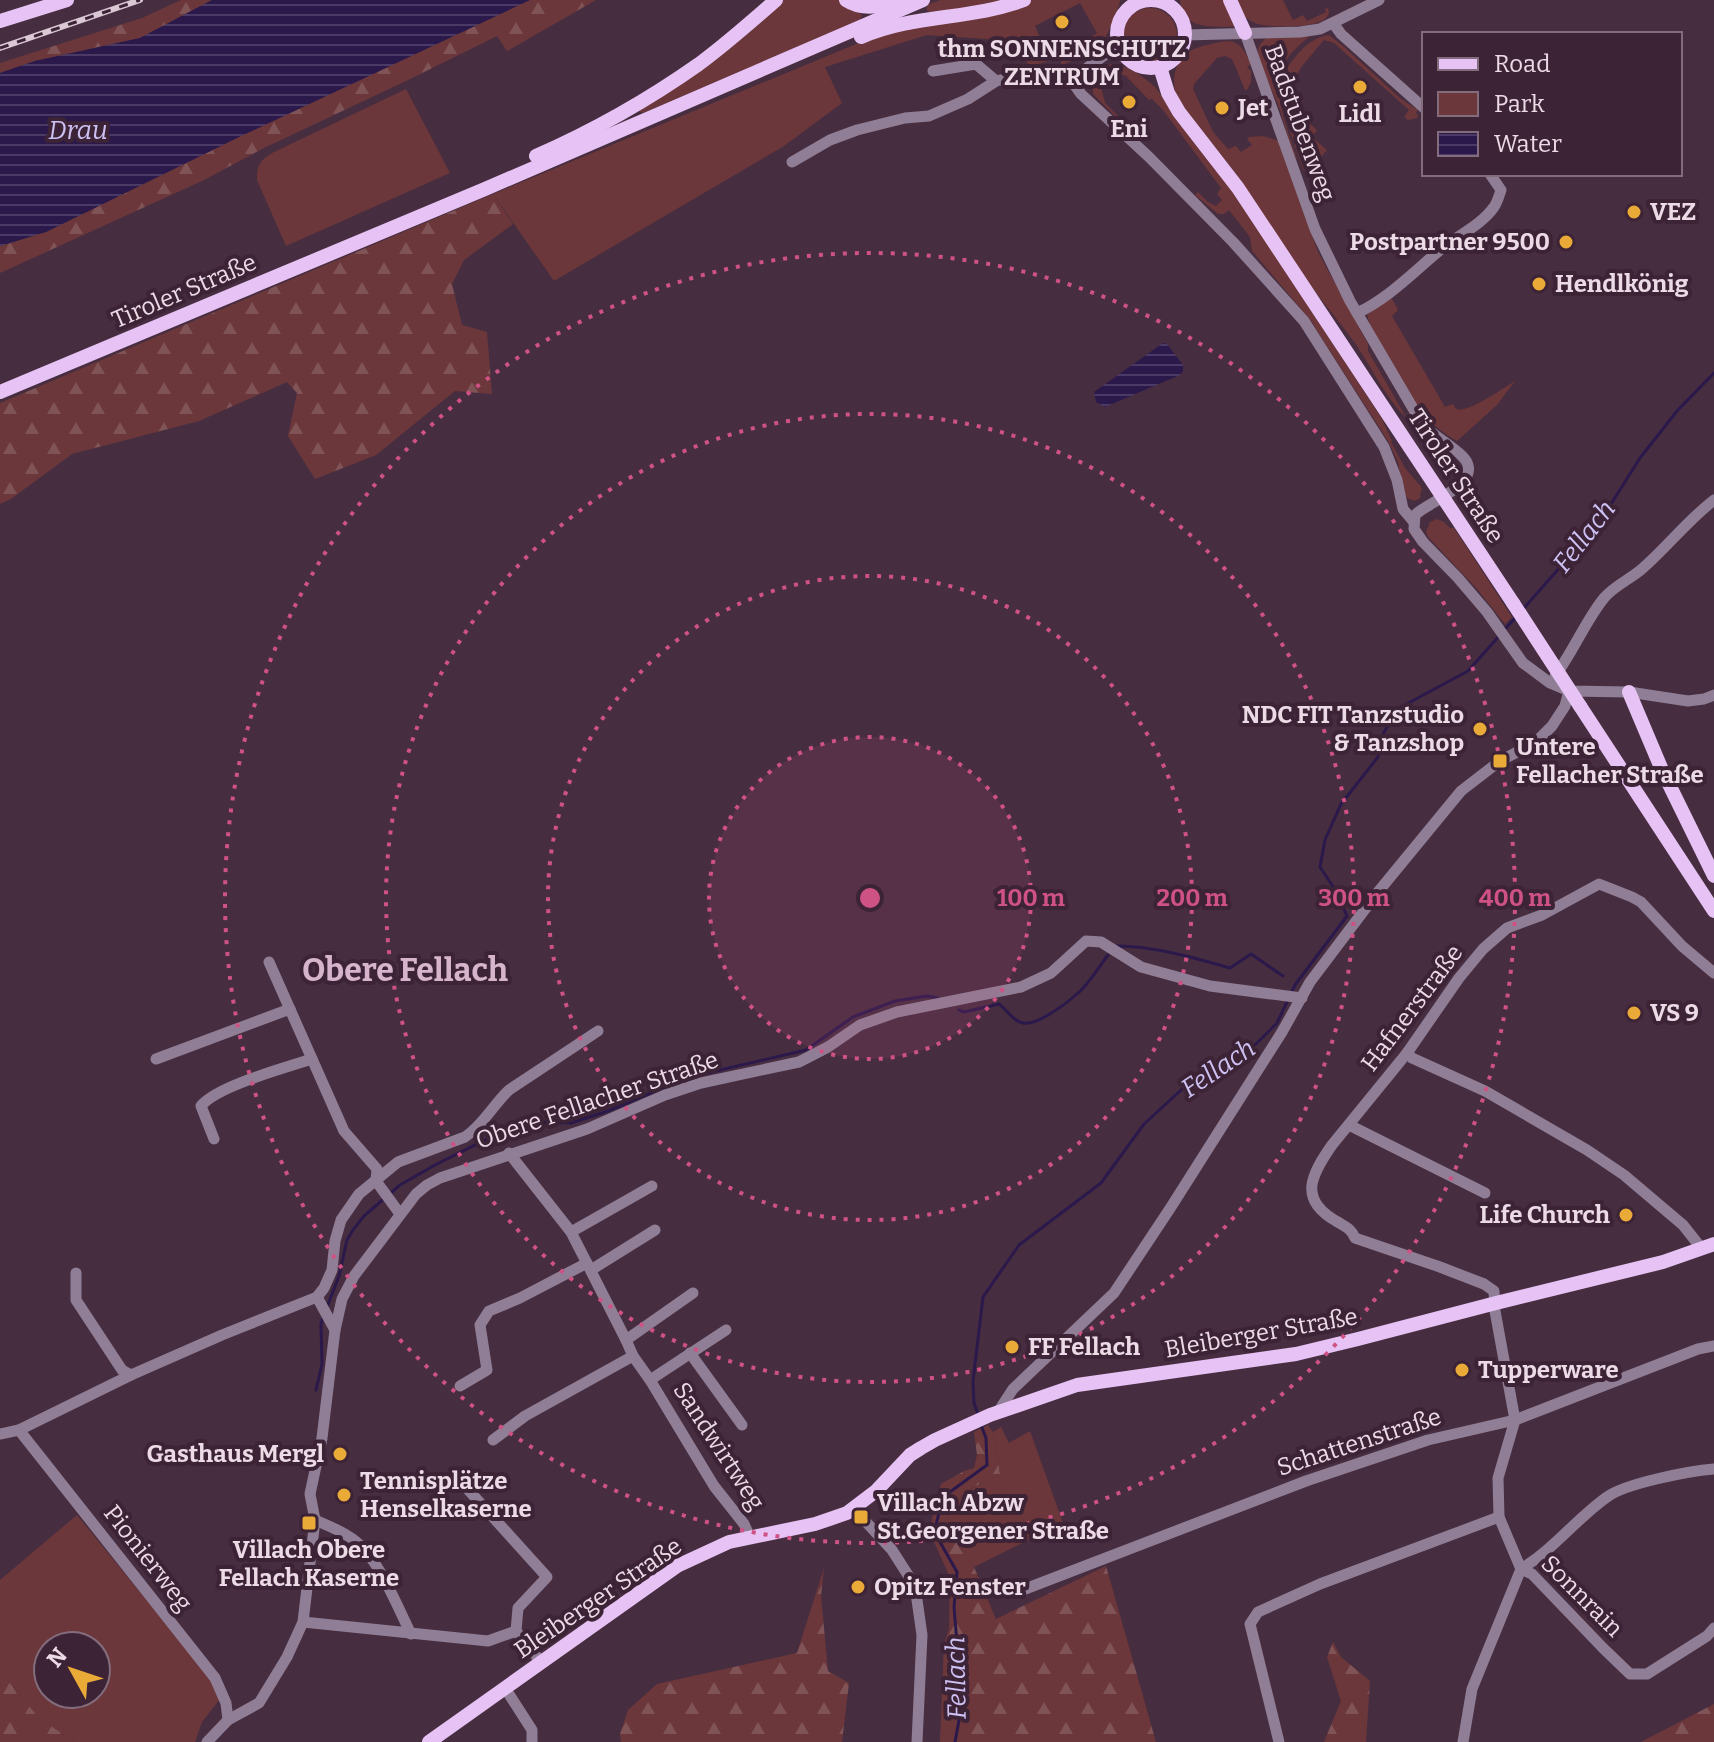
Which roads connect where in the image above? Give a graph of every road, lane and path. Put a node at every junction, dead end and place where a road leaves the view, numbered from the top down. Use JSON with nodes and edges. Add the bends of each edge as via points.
{"nodes":[{"id":1,"x":67,"y":0,"type":"edge"},
{"id":2,"x":776,"y":0,"type":"edge"},
{"id":3,"x":846,"y":0,"type":"edge"},
{"id":4,"x":900,"y":0,"type":"edge"},
{"id":5,"x":923,"y":0,"type":"edge"},
{"id":6,"x":1024,"y":0,"type":"edge"},
{"id":7,"x":1230,"y":0,"type":"edge"},
{"id":8,"x":1379,"y":0,"type":"edge"},
{"id":9,"x":1166,"y":2,"type":"edge"},
{"id":10,"x":1129,"y":4,"type":"edge"},
{"id":11,"x":1,"y":19,"type":"edge"},
{"id":12,"x":1333,"y":23,"type":"junction"},
{"id":13,"x":1245,"y":33,"type":"junction"},
{"id":14,"x":1185,"y":35,"type":"junction"},
{"id":15,"x":1118,"y":45,"type":"junction"},
{"id":16,"x":811,"y":49,"type":"junction"},
{"id":17,"x":1160,"y":67,"type":"junction"},
{"id":18,"x":933,"y":71,"type":"dead end"},
{"id":19,"x":1071,"y":80,"type":"junction"},
{"id":20,"x":996,"y":81,"type":"junction"},
{"id":21,"x":1422,"y":106,"type":"edge"},
{"id":22,"x":792,"y":162,"type":"dead end"},
{"id":23,"x":1491,"y":176,"type":"edge"},
{"id":24,"x":485,"y":189,"type":"junction"},
{"id":25,"x":1357,"y":313,"type":"junction"},
{"id":26,"x":0,"y":392,"type":"edge"},
{"id":27,"x":1444,"y":497,"type":"junction"},
{"id":28,"x":1714,"y":500,"type":"edge"},
{"id":29,"x":1413,"y":521,"type":"junction"},
{"id":30,"x":1550,"y":683,"type":"junction"},
{"id":31,"x":1569,"y":691,"type":"junction"},
{"id":32,"x":1629,"y":692,"type":"junction"},
{"id":33,"x":1714,"y":695,"type":"edge"},
{"id":34,"x":1714,"y":876,"type":"edge"},
{"id":35,"x":1714,"y":911,"type":"edge"},
{"id":36,"x":269,"y":962,"type":"dead end"},
{"id":37,"x":1714,"y":973,"type":"edge"},
{"id":38,"x":1293,"y":997,"type":"junction"},
{"id":39,"x":290,"y":1009,"type":"junction"},
{"id":40,"x":598,"y":1031,"type":"dead end"},
{"id":41,"x":1407,"y":1053,"type":"junction"},
{"id":42,"x":156,"y":1059,"type":"dead end"},
{"id":43,"x":312,"y":1059,"type":"junction"},
{"id":44,"x":1349,"y":1125,"type":"junction"},
{"id":45,"x":214,"y":1139,"type":"dead end"},
{"id":46,"x":509,"y":1153,"type":"junction"},
{"id":47,"x":652,"y":1186,"type":"dead end"},
{"id":48,"x":383,"y":1191,"type":"junction"},
{"id":49,"x":1485,"y":1193,"type":"dead end"},
{"id":50,"x":400,"y":1214,"type":"junction"},
{"id":51,"x":655,"y":1230,"type":"dead end"},
{"id":52,"x":571,"y":1232,"type":"junction"},
{"id":53,"x":1708,"y":1247,"type":"edge"},
{"id":54,"x":589,"y":1267,"type":"junction"},
{"id":55,"x":76,"y":1273,"type":"dead end"},
{"id":56,"x":693,"y":1293,"type":"dead end"},
{"id":57,"x":319,"y":1301,"type":"junction"},
{"id":58,"x":1496,"y":1303,"type":"junction"},
{"id":59,"x":332,"y":1325,"type":"junction"},
{"id":60,"x":726,"y":1330,"type":"dead end"},
{"id":61,"x":626,"y":1340,"type":"junction"},
{"id":62,"x":1714,"y":1346,"type":"edge"},
{"id":63,"x":690,"y":1353,"type":"junction"},
{"id":64,"x":633,"y":1356,"type":"junction"},
{"id":65,"x":131,"y":1375,"type":"junction"},
{"id":66,"x":650,"y":1380,"type":"junction"},
{"id":67,"x":460,"y":1386,"type":"dead end"},
{"id":68,"x":994,"y":1413,"type":"junction"},
{"id":69,"x":1515,"y":1420,"type":"junction"},
{"id":70,"x":742,"y":1425,"type":"dead end"},
{"id":71,"x":19,"y":1430,"type":"junction"},
{"id":72,"x":0,"y":1434,"type":"edge"},
{"id":73,"x":493,"y":1440,"type":"dead end"},
{"id":74,"x":1714,"y":1469,"type":"edge"},
{"id":75,"x":454,"y":1474,"type":"dead end"},
{"id":76,"x":854,"y":1509,"type":"junction"},
{"id":77,"x":1499,"y":1517,"type":"junction"},
{"id":78,"x":315,"y":1520,"type":"junction"},
{"id":79,"x":750,"y":1537,"type":"junction"},
{"id":80,"x":1521,"y":1569,"type":"junction"},
{"id":81,"x":1020,"y":1591,"type":"dead end"},
{"id":82,"x":303,"y":1622,"type":"junction"},
{"id":83,"x":1714,"y":1628,"type":"edge"},
{"id":84,"x":516,"y":1631,"type":"junction"},
{"id":85,"x":411,"y":1634,"type":"junction"},
{"id":86,"x":541,"y":1662,"type":"junction"},
{"id":87,"x":505,"y":1688,"type":"junction"},
{"id":88,"x":228,"y":1720,"type":"junction"},
{"id":89,"x":207,"y":1742,"type":"edge"},
{"id":90,"x":429,"y":1742,"type":"edge"},
{"id":91,"x":532,"y":1742,"type":"edge"},
{"id":92,"x":917,"y":1742,"type":"edge"},
{"id":93,"x":1279,"y":1742,"type":"edge"},
{"id":94,"x":1463,"y":1742,"type":"edge"}],
"edges":[{"from":1,"to":11,"type":"main road"},
{"from":2,"to":24,"type":"main road","via":[[651,96],[495,175]]},
{"from":3,"to":4,"type":"main road","via":[[865,7]]},
{"from":5,"to":16,"type":"main road"},
{"from":6,"to":16,"type":"main road","via":[[876,30],[839,47]]},
{"from":7,"to":13,"type":"main road"},
{"from":8,"to":12,"type":"street","name":"Badstubenweg"},
{"from":9,"to":10,"type":"main road"},
{"from":9,"to":14,"type":"main road","via":[[1183,22]]},
{"from":10,"to":15,"type":"main road","via":[[1118,22]]},
{"from":12,"to":13,"type":"street","name":"Badstubenweg","via":[[1300,32]]},
{"from":12,"to":21,"type":"street"},
{"from":13,"to":14,"type":"street","name":"Badstubenweg"},
{"from":13,"to":25,"type":"street","name":"Badstubenweg","via":[[1315,229]]},
{"from":14,"to":17,"type":"main road","via":[[1178,54]]},
{"from":15,"to":17,"type":"main road","via":[[1131,63]]},
{"from":15,"to":19,"type":"street"},
{"from":16,"to":24,"type":"main road"},
{"from":17,"to":27,"type":"main road","name":"Tiroler Straße","via":[[1179,112],[1238,188]]},
{"from":18,"to":20,"type":"street","via":[[976,64]]},
{"from":19,"to":20,"type":"street","via":[[1035,72]]},
{"from":19,"to":29,"type":"street","via":[[1304,321],[1384,447],[1403,509]]},
{"from":20,"to":22,"type":"street","via":[[929,116],[857,130]]},
{"from":23,"to":25,"type":"street","via":[[1501,190],[1495,206],[1394,290]]},
{"from":24,"to":26,"type":"main road","name":"Tiroler Straße"},
{"from":25,"to":27,"type":"street","name":"Badstubenweg","via":[[1421,422],[1466,461],[1463,482]]},
{"from":27,"to":29,"type":"street","via":[[1420,510]]},
{"from":27,"to":35,"type":"main road","name":"Tiroler Straße","bridge":true},
{"from":28,"to":30,"type":"street","via":[[1606,596]]},
{"from":29,"to":30,"type":"street","via":[[1423,542],[1466,587],[1523,663]]},
{"from":30,"to":31,"type":"street"},
{"from":31,"to":32,"type":"street"},
{"from":31,"to":38,"type":"street","via":[[1565,706],[1536,742],[1461,791]]},
{"from":32,"to":33,"type":"street","via":[[1688,701]]},
{"from":32,"to":34,"type":"main road"},
{"from":36,"to":39,"type":"street"},
{"from":37,"to":41,"type":"street","name":"Hafnerstraße","via":[[1641,902],[1599,884],[1494,938]]},
{"from":38,"to":46,"type":"street","name":"Obere Fellacher Straße","via":[[1210,986],[1141,967],[1101,942],[1086,941],[1051,973],[1021,987],[897,1012],[860,1025],[799,1062],[698,1084],[587,1129]]},
{"from":38,"to":68,"type":"street","via":[[1282,1032],[1114,1293]]},
{"from":39,"to":42,"type":"street"},
{"from":39,"to":43,"type":"street"},
{"from":40,"to":48,"type":"street","via":[[509,1090],[465,1137],[398,1162]]},
{"from":41,"to":44,"type":"street","name":"Hafnerstraße"},
{"from":41,"to":53,"type":"street","via":[[1492,1095],[1612,1166]]},
{"from":43,"to":45,"type":"street","via":[[207,1099],[201,1106]]},
{"from":43,"to":48,"type":"street","via":[[344,1131],[377,1169]]},
{"from":44,"to":49,"type":"street"},
{"from":44,"to":58,"type":"street","name":"Hafnerstraße","via":[[1318,1167],[1311,1194],[1317,1207],[1355,1238],[1484,1284],[1494,1291]]},
{"from":46,"to":50,"type":"street","name":"Obere Fellacher Straße","via":[[427,1185]]},
{"from":46,"to":52,"type":"street","name":"Sandwirtweg"},
{"from":47,"to":52,"type":"street"},
{"from":48,"to":50,"type":"street"},
{"from":48,"to":57,"type":"street","via":[[359,1194],[341,1220],[332,1270]]},
{"from":50,"to":59,"type":"street","name":"Obere Fellacher Straße","via":[[354,1276]]},
{"from":51,"to":54,"type":"street"},
{"from":52,"to":54,"type":"street","name":"Sandwirtweg"},
{"from":53,"to":58,"type":"main road","name":"Bleiberger Straße"},
{"from":54,"to":61,"type":"street","name":"Sandwirtweg"},
{"from":54,"to":67,"type":"street","via":[[489,1311],[480,1325],[487,1370]]},
{"from":55,"to":65,"type":"street","via":[[76,1300],[122,1370]]},
{"from":56,"to":61,"type":"street"},
{"from":57,"to":59,"type":"street"},
{"from":57,"to":65,"type":"street"},
{"from":58,"to":68,"type":"main road","name":"Bleiberger Straße","via":[[1296,1354],[1077,1385]]},
{"from":58,"to":69,"type":"street"},
{"from":59,"to":78,"type":"street","name":"Obere Fellacher Straße","via":[[322,1438],[310,1494]]},
{"from":60,"to":63,"type":"street","name":"Sandwirtweg"},
{"from":61,"to":64,"type":"street","name":"Sandwirtweg"},
{"from":62,"to":69,"type":"street","name":"Schattenstraße"},
{"from":63,"to":66,"type":"street","name":"Sandwirtweg"},
{"from":63,"to":70,"type":"street","name":"Sandwirtweg"},
{"from":64,"to":66,"type":"street","name":"Sandwirtweg"},
{"from":64,"to":73,"type":"street","via":[[525,1416]]},
{"from":65,"to":71,"type":"street"},
{"from":66,"to":79,"type":"street","name":"Sandwirtweg"},
{"from":68,"to":76,"type":"main road","name":"Bleiberger Straße","via":[[910,1455]]},
{"from":69,"to":77,"type":"street","via":[[1498,1478]]},
{"from":69,"to":81,"type":"street","name":"Schattenstraße","via":[[1428,1440],[1306,1481]]},
{"from":71,"to":72,"type":"street"},
{"from":71,"to":88,"type":"street","name":"Pionierweg","via":[[215,1678]]},
{"from":74,"to":80,"type":"street","name":"Sonnrain","via":[[1639,1483],[1609,1495]]},
{"from":75,"to":84,"type":"street","via":[[547,1577],[518,1608]]},
{"from":76,"to":79,"type":"main road","name":"Bleiberger Straße","via":[[815,1524]]},
{"from":76,"to":92,"type":"street","via":[[892,1550],[915,1586],[922,1635]]},
{"from":77,"to":80,"type":"street"},
{"from":77,"to":93,"type":"street","via":[[1258,1612],[1250,1624]]},
{"from":78,"to":82,"type":"street","name":"Obere Fellacher Straße"},
{"from":78,"to":85,"type":"street","via":[[363,1547]]},
{"from":79,"to":86,"type":"main road","name":"Bleiberger Straße","via":[[677,1566]]},
{"from":80,"to":83,"type":"street","name":"Sonnrain","via":[[1532,1574],[1630,1674],[1647,1674]]},
{"from":80,"to":94,"type":"street","via":[[1472,1689]]},
{"from":82,"to":85,"type":"street"},
{"from":82,"to":88,"type":"street","name":"Obere Fellacher Straße","via":[[259,1703]]},
{"from":84,"to":85,"type":"street","via":[[488,1641]]},
{"from":84,"to":86,"type":"street"},
{"from":86,"to":87,"type":"main road","name":"Bleiberger Straße"},
{"from":87,"to":90,"type":"main road","name":"Bleiberger Straße"},
{"from":87,"to":91,"type":"street","name":"Bleiberger Straße","via":[[532,1730]]},
{"from":88,"to":89,"type":"street","name":"Obere Fellacher Straße"}]}
